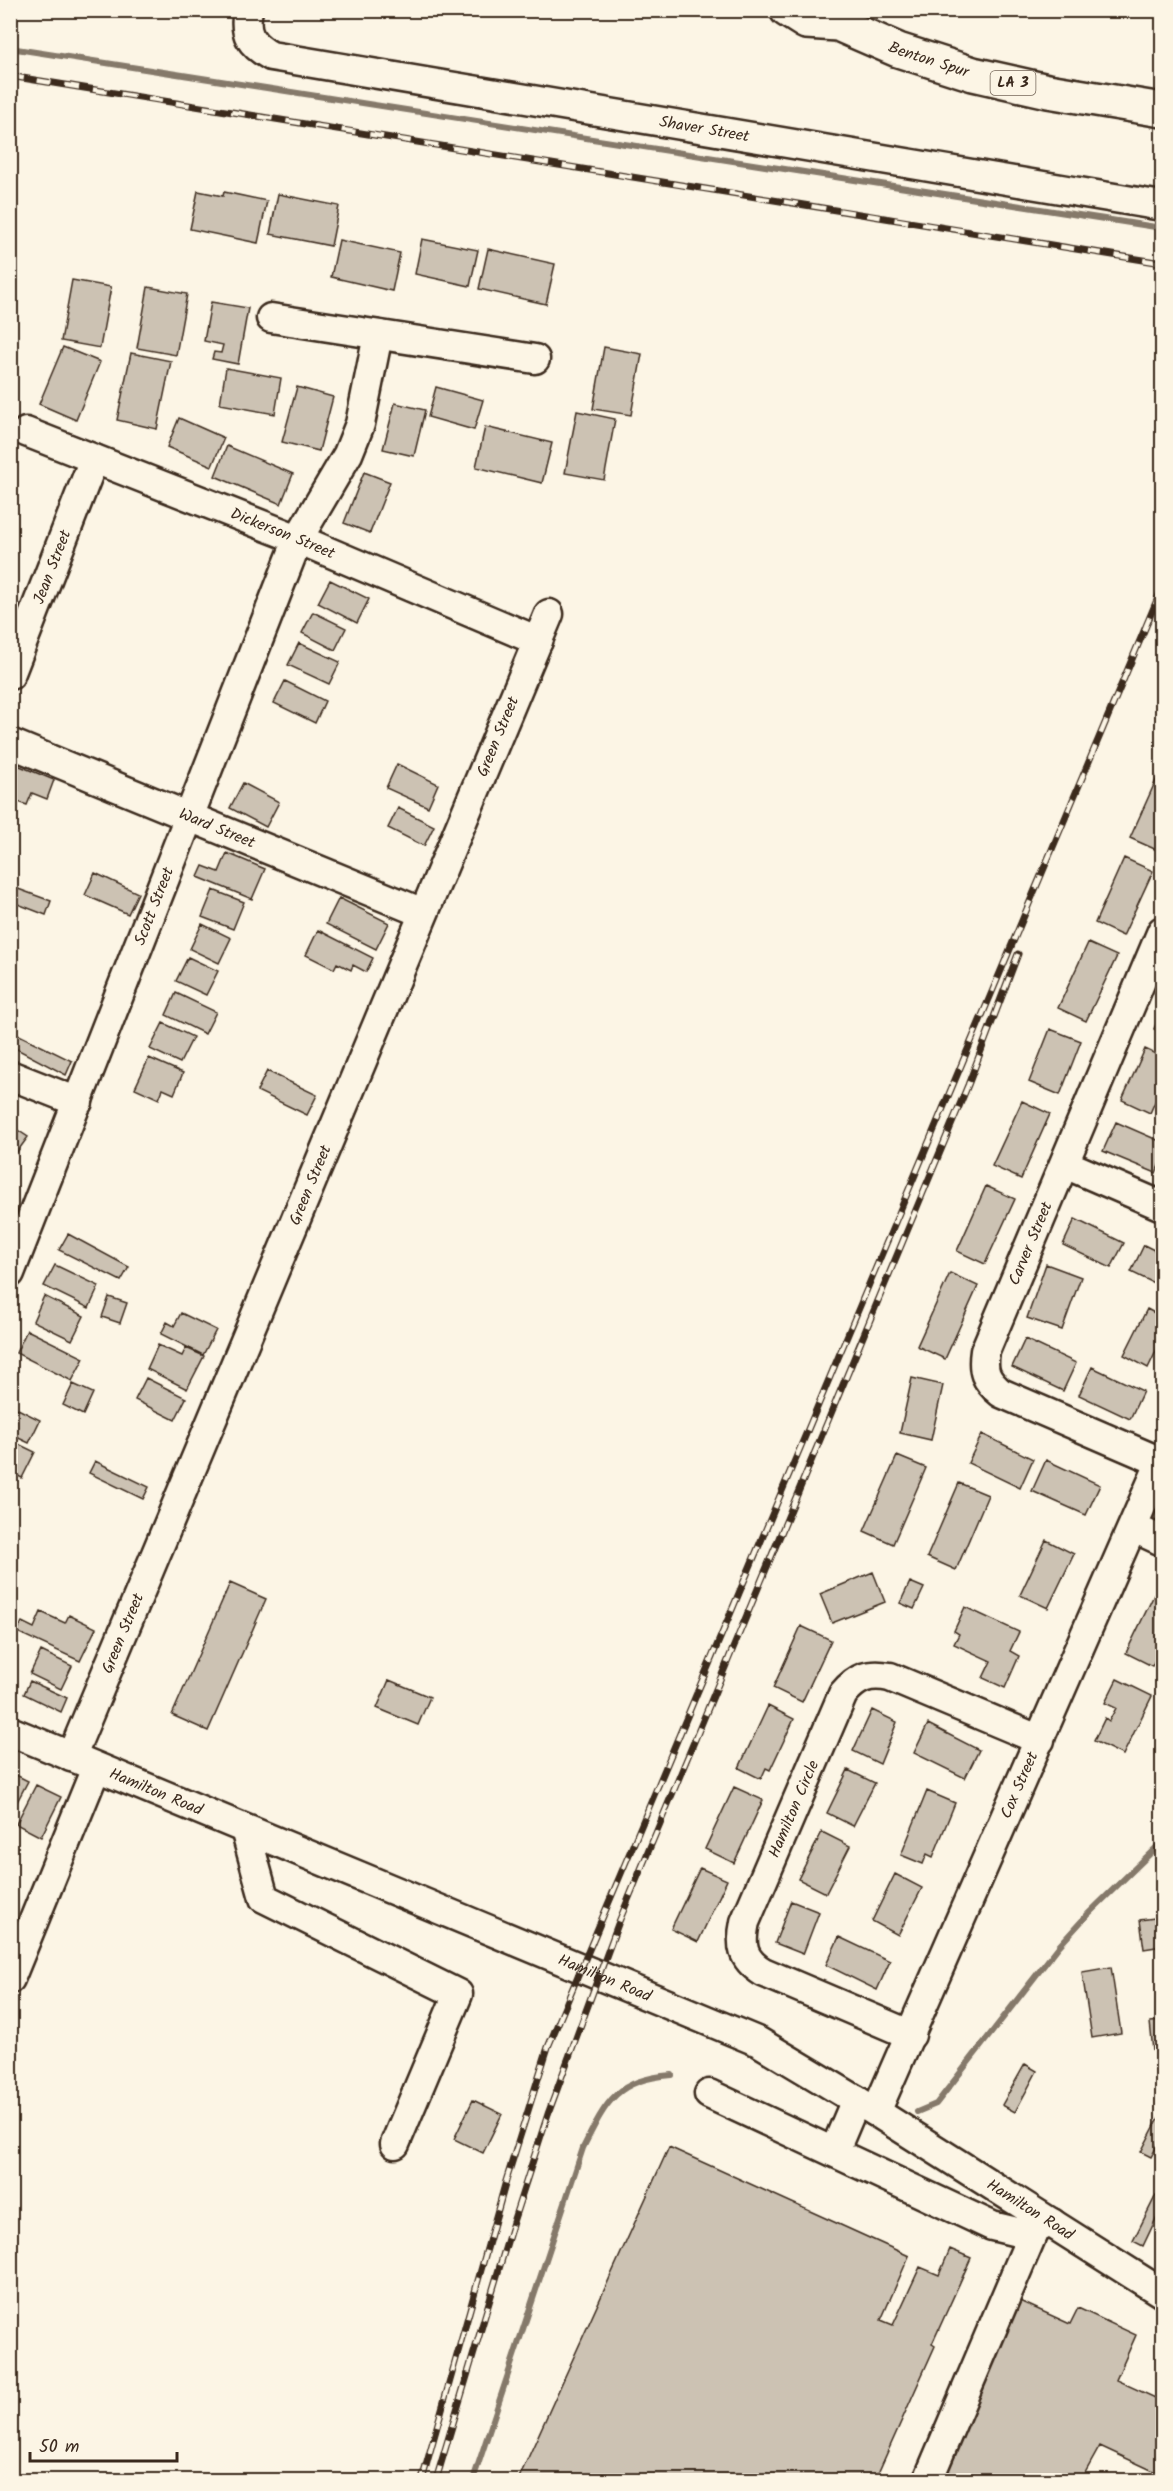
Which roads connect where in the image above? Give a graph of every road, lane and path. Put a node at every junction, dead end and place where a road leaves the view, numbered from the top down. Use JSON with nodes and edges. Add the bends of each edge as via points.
{"nodes":[{"id":1,"x":248,"y":10,"type":"edge"},
{"id":2,"x":787,"y":10,"type":"edge"},
{"id":3,"x":833,"y":17,"type":"edge"},
{"id":4,"x":1162,"y":110,"type":"edge"},
{"id":5,"x":1162,"y":206,"type":"edge"},
{"id":6,"x":271,"y":318,"type":"dead end"},
{"id":7,"x":378,"y":335,"type":"junction"},
{"id":8,"x":535,"y":359,"type":"dead end"},
{"id":9,"x":26,"y":432,"type":"dead end"},
{"id":10,"x":94,"y":459,"type":"junction"},
{"id":11,"x":298,"y":539,"type":"junction"},
{"id":12,"x":549,"y":615,"type":"dead end"},
{"id":13,"x":538,"y":641,"type":"junction"},
{"id":14,"x":10,"y":675,"type":"edge"},
{"id":15,"x":10,"y":743,"type":"edge"},
{"id":16,"x":189,"y":817,"type":"junction"},
{"id":17,"x":423,"y":913,"type":"junction"},
{"id":18,"x":1162,"y":931,"type":"edge"},
{"id":19,"x":10,"y":1075,"type":"edge"},
{"id":20,"x":78,"y":1102,"type":"junction"},
{"id":21,"x":1065,"y":1164,"type":"junction"},
{"id":22,"x":1162,"y":1206,"type":"edge"},
{"id":23,"x":10,"y":1273,"type":"edge"},
{"id":24,"x":1162,"y":1461,"type":"edge"},
{"id":25,"x":1134,"y":1528,"type":"junction"},
{"id":26,"x":1162,"y":1541,"type":"edge"},
{"id":27,"x":10,"y":1731,"type":"edge"},
{"id":28,"x":1040,"y":1740,"type":"junction"},
{"id":29,"x":83,"y":1762,"type":"junction"},
{"id":30,"x":245,"y":1829,"type":"junction"},
{"id":31,"x":10,"y":1979,"type":"edge"},
{"id":32,"x":911,"y":2035,"type":"junction"},
{"id":33,"x":709,"y":2094,"type":"dead end"},
{"id":34,"x":866,"y":2106,"type":"junction"},
{"id":35,"x":395,"y":2144,"type":"dead end"},
{"id":36,"x":834,"y":2152,"type":"junction"},
{"id":37,"x":957,"y":2163,"type":"junction"},
{"id":38,"x":936,"y":2200,"type":"junction"},
{"id":39,"x":1043,"y":2225,"type":"junction"},
{"id":40,"x":1162,"y":2293,"type":"edge"},
{"id":41,"x":928,"y":2481,"type":"edge"}],
"edges":[{"from":1,"to":5,"type":"street","name":"Shaver Street","via":[[246,33],[250,42],[271,56]]},
{"from":2,"to":3,"type":"main road","name":"Benton Spur","number":"LA 3","via":[[806,22]]},
{"from":3,"to":4,"type":"main road","name":"Benton Spur","number":"LA 3","via":[[867,38],[973,74]]},
{"from":6,"to":7,"type":"street"},
{"from":7,"to":8,"type":"street"},
{"from":7,"to":11,"type":"street","name":"Scott Street","via":[[360,423],[348,454]]},
{"from":9,"to":10,"type":"street","name":"Dickerson Street"},
{"from":10,"to":11,"type":"street","name":"Dickerson Street"},
{"from":10,"to":14,"type":"street","name":"Jean Street"},
{"from":11,"to":13,"type":"street","name":"Dickerson Street"},
{"from":11,"to":16,"type":"street","name":"Scott Street"},
{"from":12,"to":13,"type":"street","name":"Green Street"},
{"from":13,"to":17,"type":"street","name":"Green Street"},
{"from":15,"to":16,"type":"street","name":"Ward Street"},
{"from":16,"to":17,"type":"street","name":"Ward Street"},
{"from":16,"to":20,"type":"street","name":"Scott Street"},
{"from":17,"to":29,"type":"street","name":"Green Street"},
{"from":18,"to":21,"type":"street","name":"Carver Street"},
{"from":19,"to":20,"type":"street"},
{"from":20,"to":23,"type":"street","name":"Scott Street"},
{"from":21,"to":22,"type":"street"},
{"from":21,"to":24,"type":"street","name":"Carver Street","via":[[985,1351],[984,1373],[989,1384],[1000,1392]]},
{"from":24,"to":25,"type":"street","name":"Cox Street"},
{"from":25,"to":26,"type":"street"},
{"from":25,"to":28,"type":"street","name":"Cox Street"},
{"from":27,"to":29,"type":"street","name":"Hamilton Road"},
{"from":28,"to":32,"type":"street","name":"Cox Street"},
{"from":28,"to":32,"type":"street","name":"Hamilton Circle","via":[[890,1677],[867,1675],[854,1681],[843,1694],[745,1922],[744,1952],[751,1965],[763,1972]]},
{"from":29,"to":30,"type":"street","name":"Hamilton Road"},
{"from":29,"to":31,"type":"street","name":"Green Street"},
{"from":30,"to":34,"type":"street","name":"Hamilton Road","via":[[729,2027]]},
{"from":30,"to":35,"type":"street","via":[[264,1898],[458,1994]]},
{"from":32,"to":34,"type":"street","name":"Cox Street"},
{"from":33,"to":36,"type":"street"},
{"from":34,"to":36,"type":"street","name":"Cox Street"},
{"from":34,"to":37,"type":"street","name":"Hamilton Road"},
{"from":36,"to":38,"type":"street"},
{"from":37,"to":38,"type":"street"},
{"from":37,"to":39,"type":"street","name":"Hamilton Road"},
{"from":38,"to":39,"type":"street","via":[[992,2226],[1017,2232]]},
{"from":39,"to":40,"type":"street","name":"Hamilton Road"},
{"from":39,"to":41,"type":"street"}]}
